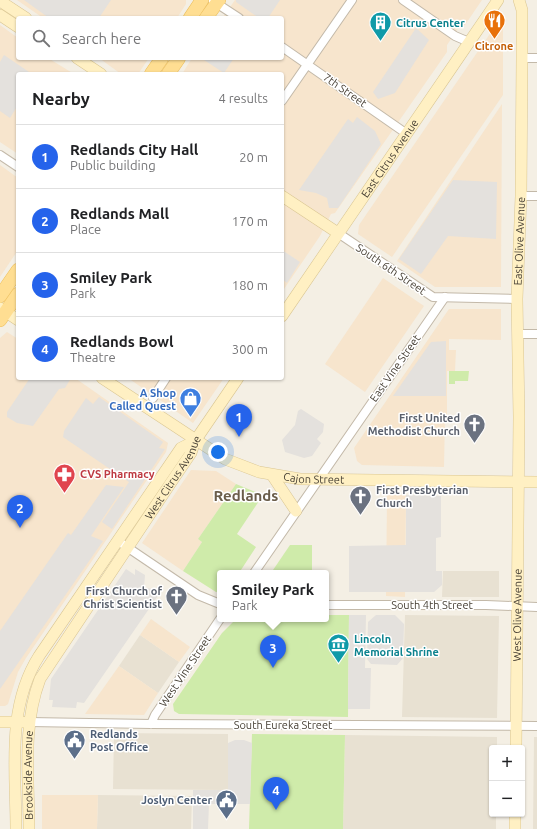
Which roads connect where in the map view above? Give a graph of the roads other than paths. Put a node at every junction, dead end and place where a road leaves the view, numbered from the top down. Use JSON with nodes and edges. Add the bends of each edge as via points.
{"nodes":[{"id":1,"x":202,"y":0,"type":"edge"},
{"id":2,"x":352,"y":0,"type":"edge"},
{"id":3,"x":403,"y":0,"type":"edge"},
{"id":4,"x":498,"y":0,"type":"edge"},
{"id":5,"x":519,"y":0,"type":"edge"},
{"id":6,"x":0,"y":1,"type":"edge"},
{"id":7,"x":216,"y":1,"type":"edge"},
{"id":8,"x":0,"y":15,"type":"edge"},
{"id":9,"x":23,"y":16,"type":"edge"},
{"id":10,"x":191,"y":16,"type":"edge"},
{"id":11,"x":207,"y":16,"type":"edge"},
{"id":12,"x":237,"y":16,"type":"edge"},
{"id":13,"x":16,"y":26,"type":"edge"},
{"id":14,"x":469,"y":42,"type":"junction"},
{"id":15,"x":284,"y":48,"type":"edge"},
{"id":16,"x":522,"y":58,"type":"junction"},
{"id":17,"x":537,"y":58,"type":"edge"},
{"id":18,"x":80,"y":60,"type":"edge"},
{"id":19,"x":161,"y":60,"type":"edge"},
{"id":20,"x":178,"y":60,"type":"edge"},
{"id":21,"x":307,"y":64,"type":"junction"},
{"id":22,"x":98,"y":72,"type":"edge"},
{"id":23,"x":152,"y":72,"type":"edge"},
{"id":24,"x":169,"y":72,"type":"edge"},
{"id":25,"x":284,"y":98,"type":"edge"},
{"id":26,"x":407,"y":134,"type":"junction"},
{"id":27,"x":0,"y":155,"type":"edge"},
{"id":28,"x":16,"y":166,"type":"edge"},
{"id":29,"x":521,"y":196,"type":"junction"},
{"id":30,"x":537,"y":196,"type":"edge"},
{"id":31,"x":284,"y":197,"type":"edge"},
{"id":32,"x":338,"y":233,"type":"junction"},
{"id":33,"x":16,"y":273,"type":"edge"},
{"id":34,"x":0,"y":296,"type":"edge"},
{"id":35,"x":16,"y":296,"type":"edge"},
{"id":36,"x":445,"y":297,"type":"junction"},
{"id":37,"x":517,"y":299,"type":"junction"},
{"id":38,"x":2,"y":313,"type":"edge"},
{"id":39,"x":284,"y":313,"type":"edge"},
{"id":40,"x":16,"y":319,"type":"edge"},
{"id":41,"x":518,"y":334,"type":"junction"},
{"id":42,"x":537,"y":334,"type":"edge"},
{"id":43,"x":105,"y":380,"type":"edge"},
{"id":44,"x":165,"y":380,"type":"edge"},
{"id":45,"x":237,"y":380,"type":"edge"},
{"id":46,"x":153,"y":398,"type":"dead end"},
{"id":47,"x":195,"y":441,"type":"junction"},
{"id":48,"x":272,"y":476,"type":"junction"},
{"id":49,"x":318,"y":479,"type":"junction"},
{"id":50,"x":518,"y":482,"type":"junction"},
{"id":51,"x":537,"y":482,"type":"edge"},
{"id":52,"x":296,"y":512,"type":"junction"},
{"id":53,"x":118,"y":541,"type":"junction"},
{"id":54,"x":128,"y":548,"type":"junction"},
{"id":55,"x":256,"y":570,"type":"edge"},
{"id":56,"x":217,"y":603,"type":"edge"},
{"id":57,"x":329,"y":605,"type":"edge"},
{"id":58,"x":517,"y":607,"type":"junction"},
{"id":59,"x":537,"y":608,"type":"edge"},
{"id":60,"x":218,"y":622,"type":"edge"},
{"id":61,"x":0,"y":722,"type":"edge"},
{"id":62,"x":16,"y":722,"type":"junction"},
{"id":63,"x":29,"y":722,"type":"junction"},
{"id":64,"x":151,"y":724,"type":"junction"},
{"id":65,"x":516,"y":726,"type":"junction"},
{"id":66,"x":537,"y":726,"type":"edge"},
{"id":67,"x":516,"y":745,"type":"edge"},
{"id":68,"x":515,"y":817,"type":"edge"},
{"id":69,"x":16,"y":829,"type":"edge"},
{"id":70,"x":29,"y":829,"type":"edge"},
{"id":71,"x":515,"y":829,"type":"edge"}],
"edges":[{"from":1,"to":10,"type":"main road"},
{"from":2,"to":21,"type":"street"},
{"from":3,"to":14,"type":"street","via":[[455,36]]},
{"from":4,"to":14,"type":"main road","name":"East Citrus Avenue"},
{"from":5,"to":16,"type":"main road","name":"East Olive Avenue","via":[[522,10]]},
{"from":6,"to":9,"type":"main road"},
{"from":7,"to":11,"type":"main road"},
{"from":7,"to":12,"type":"street"},
{"from":8,"to":13,"type":"main road"},
{"from":14,"to":26,"type":"main road","name":"East Citrus Avenue"},
{"from":15,"to":21,"type":"street","name":"7th Street"},
{"from":16,"to":17,"type":"street"},
{"from":16,"to":29,"type":"main road","name":"East Olive Avenue"},
{"from":18,"to":22,"type":"main road"},
{"from":19,"to":23,"type":"main road"},
{"from":20,"to":24,"type":"main road"},
{"from":21,"to":25,"type":"street"},
{"from":21,"to":26,"type":"street","name":"7th Street"},
{"from":26,"to":32,"type":"main road","name":"East Citrus Avenue"},
{"from":27,"to":28,"type":"street"},
{"from":29,"to":30,"type":"street"},
{"from":29,"to":37,"type":"main road","name":"East Olive Avenue"},
{"from":31,"to":32,"type":"main road"},
{"from":32,"to":36,"type":"street","name":"South 6th Street","via":[[430,296]]},
{"from":32,"to":39,"type":"main road","name":"East Citrus Avenue"},
{"from":33,"to":34,"type":"main road"},
{"from":35,"to":38,"type":"main road"},
{"from":36,"to":37,"type":"street","name":"South 6th Street"},
{"from":36,"to":49,"type":"street","name":"East Vine Street"},
{"from":37,"to":41,"type":"main road","name":"East Olive Avenue"},
{"from":38,"to":40,"type":"main road"},
{"from":41,"to":42,"type":"street"},
{"from":41,"to":50,"type":"main road","name":"East Olive Avenue"},
{"from":43,"to":47,"type":"main road","name":"Cajon Street"},
{"from":44,"to":46,"type":"street"},
{"from":45,"to":47,"type":"main road"},
{"from":47,"to":48,"type":"main road","name":"Cajon Street","via":[[225,459]]},
{"from":47,"to":53,"type":"main road","name":"West Citrus Avenue","via":[[181,448]]},
{"from":47,"to":54,"type":"main road","name":"West Citrus Avenue","via":[[191,453]]},
{"from":48,"to":49,"type":"main road","name":"Cajon Street"},
{"from":48,"to":52,"type":"main road"},
{"from":49,"to":50,"type":"main road","name":"Cajon Street"},
{"from":49,"to":52,"type":"street"},
{"from":50,"to":51,"type":"main road","name":"Cajon Street"},
{"from":50,"to":58,"type":"main road","name":"West Olive Avenue"},
{"from":52,"to":55,"type":"street"},
{"from":53,"to":54,"type":"street"},
{"from":53,"to":62,"type":"main road","name":"West Citrus Avenue","via":[[33,665],[21,694]]},
{"from":54,"to":56,"type":"street","via":[[198,596]]},
{"from":54,"to":63,"type":"main road","name":"West Citrus Avenue","via":[[43,674],[34,694]]},
{"from":57,"to":58,"type":"street","name":"South 4th Street"},
{"from":58,"to":59,"type":"street","name":"South 4th Street"},
{"from":58,"to":65,"type":"main road","name":"West Olive Avenue"},
{"from":60,"to":64,"type":"street","name":"West Vine Street"},
{"from":61,"to":62,"type":"main road"},
{"from":62,"to":63,"type":"main road"},
{"from":62,"to":69,"type":"main road","name":"Brookside Avenue"},
{"from":63,"to":64,"type":"street","name":"South Eureka Street"},
{"from":63,"to":70,"type":"main road","name":"Brookside Avenue"},
{"from":64,"to":65,"type":"street","name":"South Eureka Street"},
{"from":65,"to":66,"type":"street","name":"South Eureka Street"},
{"from":65,"to":67,"type":"main road","name":"West Olive Avenue"},
{"from":68,"to":71,"type":"main road"}]}
